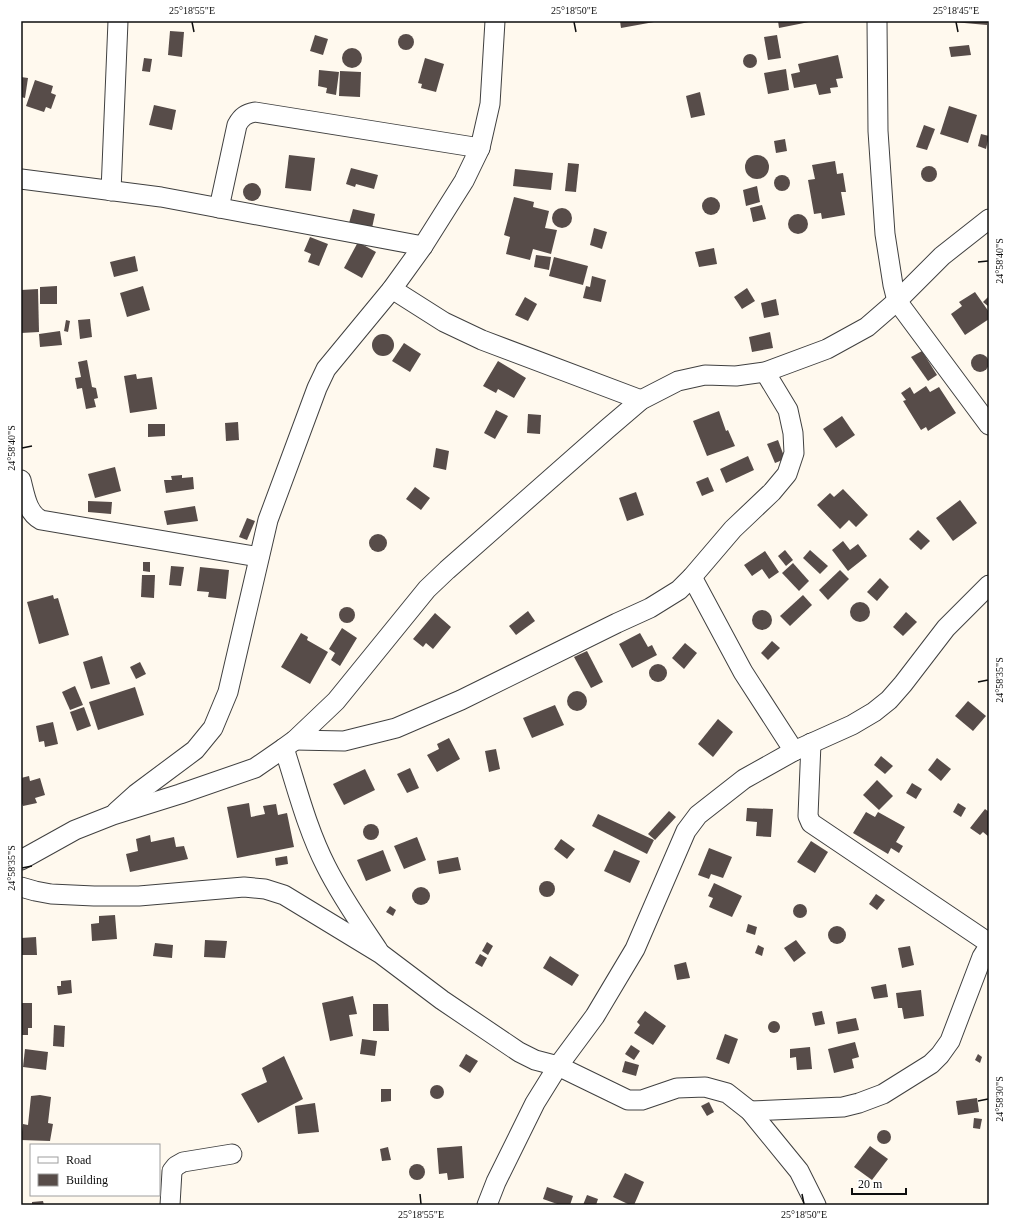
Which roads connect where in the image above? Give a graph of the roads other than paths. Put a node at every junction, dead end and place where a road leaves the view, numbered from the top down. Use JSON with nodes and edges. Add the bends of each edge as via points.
{"nodes":[{"id":1,"x":118,"y":21,"type":"edge"},
{"id":2,"x":495,"y":21,"type":"edge"},
{"id":3,"x":877,"y":21,"type":"edge"},
{"id":4,"x":480,"y":148,"type":"junction"},
{"id":5,"x":21,"y":179,"type":"edge"},
{"id":6,"x":111,"y":191,"type":"junction"},
{"id":7,"x":219,"y":208,"type":"junction"},
{"id":8,"x":989,"y":219,"type":"edge"},
{"id":9,"x":423,"y":246,"type":"junction"},
{"id":10,"x":392,"y":289,"type":"junction"},
{"id":11,"x":897,"y":300,"type":"junction"},
{"id":12,"x":764,"y":372,"type":"junction"},
{"id":13,"x":641,"y":400,"type":"junction"},
{"id":14,"x":989,"y":424,"type":"edge"},
{"id":15,"x":21,"y":480,"type":"edge"},
{"id":16,"x":259,"y":557,"type":"junction"},
{"id":17,"x":692,"y":577,"type":"junction"},
{"id":18,"x":989,"y":585,"type":"edge"},
{"id":19,"x":811,"y":743,"type":"junction"},
{"id":20,"x":290,"y":744,"type":"junction"},
{"id":21,"x":794,"y":751,"type":"junction"},
{"id":22,"x":113,"y":815,"type":"junction"},
{"id":23,"x":21,"y":860,"type":"edge"},
{"id":24,"x":21,"y":887,"type":"edge"},
{"id":25,"x":989,"y":942,"type":"edge"},
{"id":26,"x":989,"y":946,"type":"edge"},
{"id":27,"x":381,"y":954,"type":"junction"},
{"id":28,"x":558,"y":1066,"type":"junction"},
{"id":29,"x":750,"y":1111,"type":"junction"},
{"id":30,"x":232,"y":1154,"type":"dead end"},
{"id":31,"x":170,"y":1205,"type":"edge"},
{"id":32,"x":487,"y":1205,"type":"edge"},
{"id":33,"x":816,"y":1205,"type":"edge"}],
"edges":[{"from":1,"to":6,"type":"street"},
{"from":2,"to":4,"type":"street","via":[[490,104]]},
{"from":3,"to":11,"type":"street","via":[[878,130],[885,234]]},
{"from":4,"to":7,"type":"street","via":[[249,113],[237,124]]},
{"from":4,"to":9,"type":"street","via":[[464,181]]},
{"from":5,"to":6,"type":"street"},
{"from":6,"to":7,"type":"street"},
{"from":7,"to":9,"type":"street"},
{"from":8,"to":11,"type":"street","via":[[942,256]]},
{"from":9,"to":10,"type":"street"},
{"from":10,"to":13,"type":"street","via":[[444,322],[482,340]]},
{"from":10,"to":16,"type":"street","via":[[326,369],[268,520]]},
{"from":11,"to":12,"type":"street","via":[[867,326],[828,349]]},
{"from":11,"to":14,"type":"street"},
{"from":12,"to":13,"type":"street","via":[[736,376],[706,376],[678,381]]},
{"from":12,"to":17,"type":"street","via":[[788,410],[794,453],[787,474],[772,492],[732,529]]},
{"from":13,"to":20,"type":"street","via":[[606,428],[437,580],[336,701]]},
{"from":15,"to":16,"type":"street","via":[[31,512],[42,520]]},
{"from":16,"to":22,"type":"street","via":[[228,692],[213,728],[195,750],[136,794]]},
{"from":17,"to":20,"type":"street","via":[[679,590],[650,608],[461,700],[396,728],[344,742]]},
{"from":17,"to":21,"type":"street","via":[[743,672]]},
{"from":18,"to":19,"type":"street","via":[[946,628],[889,700],[852,725]]},
{"from":19,"to":21,"type":"street"},
{"from":19,"to":25,"type":"street","via":[[808,816],[811,823]]},
{"from":20,"to":22,"type":"street","via":[[255,768]]},
{"from":20,"to":27,"type":"street","via":[[308,825],[326,866]]},
{"from":21,"to":28,"type":"street","via":[[744,779],[692,821],[636,949],[595,1016]]},
{"from":22,"to":23,"type":"street","via":[[75,830]]},
{"from":24,"to":27,"type":"street","via":[[51,894],[94,896],[139,896],[244,887],[265,889],[284,895]]},
{"from":26,"to":29,"type":"street","via":[[982,957],[950,1041],[931,1064],[883,1094],[843,1108]]},
{"from":27,"to":28,"type":"street","via":[[442,1000],[519,1052],[535,1060]]},
{"from":28,"to":29,"type":"street","via":[[628,1100],[642,1100],[677,1088],[705,1087],[727,1093]]},
{"from":28,"to":32,"type":"street","via":[[535,1103]]},
{"from":29,"to":33,"type":"street","via":[[799,1171]]},
{"from":30,"to":31,"type":"street","via":[[182,1162],[176,1166],[172,1171]]}]}
